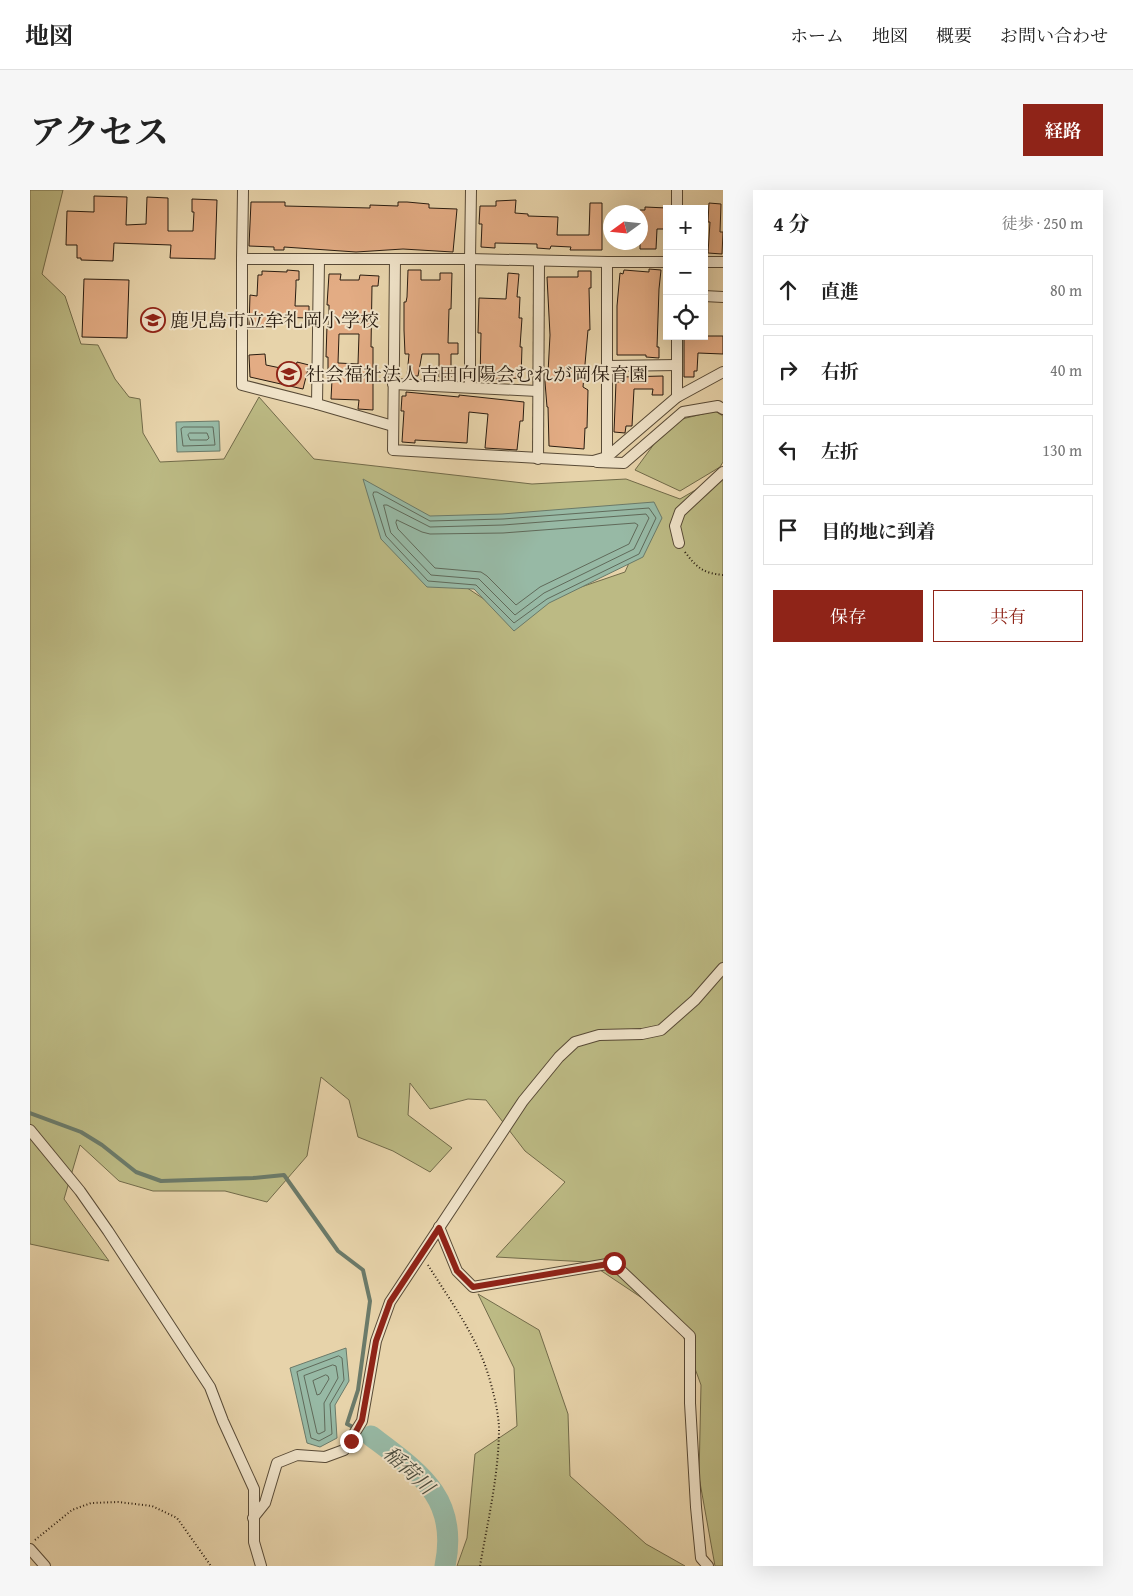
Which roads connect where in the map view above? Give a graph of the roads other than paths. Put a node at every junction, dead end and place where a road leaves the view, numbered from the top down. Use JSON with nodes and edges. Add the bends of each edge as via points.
{"nodes":[{"id":1,"x":243,"y":190,"type":"edge"},
{"id":2,"x":471,"y":190,"type":"edge"},
{"id":3,"x":677,"y":190,"type":"edge"},
{"id":4,"x":677,"y":205,"type":"edge"},
{"id":5,"x":242,"y":259,"type":"junction"},
{"id":6,"x":470,"y":259,"type":"junction"},
{"id":7,"x":318,"y":260,"type":"junction"},
{"id":8,"x":395,"y":260,"type":"junction"},
{"id":9,"x":539,"y":261,"type":"junction"},
{"id":10,"x":607,"y":262,"type":"junction"},
{"id":11,"x":663,"y":262,"type":"edge"},
{"id":12,"x":708,"y":262,"type":"edge"},
{"id":13,"x":723,"y":262,"type":"edge"},
{"id":14,"x":708,"y":296,"type":"edge"},
{"id":15,"x":723,"y":296,"type":"edge"},
{"id":16,"x":677,"y":340,"type":"edge"},
{"id":17,"x":677,"y":365,"type":"junction"},
{"id":18,"x":607,"y":366,"type":"junction"},
{"id":19,"x":723,"y":372,"type":"edge"},
{"id":20,"x":393,"y":384,"type":"junction"},
{"id":21,"x":470,"y":386,"type":"junction"},
{"id":22,"x":537,"y":391,"type":"junction"},
{"id":23,"x":677,"y":397,"type":"junction"},
{"id":24,"x":317,"y":404,"type":"junction"},
{"id":25,"x":723,"y":409,"type":"edge"},
{"id":26,"x":393,"y":426,"type":"junction"},
{"id":27,"x":607,"y":457,"type":"junction"},
{"id":28,"x":538,"y":459,"type":"junction"},
{"id":29,"x":594,"y":461,"type":"junction"},
{"id":30,"x":723,"y":472,"type":"edge"},
{"id":31,"x":678,"y":543,"type":"road end"},
{"id":32,"x":723,"y":968,"type":"edge"},
{"id":33,"x":30,"y":1130,"type":"edge"},
{"id":34,"x":439,"y":1228,"type":"junction"},
{"id":35,"x":253,"y":1518,"type":"junction"},
{"id":36,"x":30,"y":1549,"type":"edge"},
{"id":37,"x":44,"y":1566,"type":"edge"},
{"id":38,"x":261,"y":1566,"type":"edge"},
{"id":39,"x":708,"y":1566,"type":"edge"}],
"edges":[{"from":1,"to":5,"type":"street"},
{"from":2,"to":6,"type":"street"},
{"from":3,"to":4,"type":"street"},
{"from":5,"to":7,"type":"street"},
{"from":5,"to":24,"type":"street","via":[[242,385]]},
{"from":6,"to":8,"type":"street"},
{"from":6,"to":9,"type":"street"},
{"from":6,"to":21,"type":"street"},
{"from":7,"to":8,"type":"street"},
{"from":7,"to":24,"type":"street"},
{"from":8,"to":20,"type":"street"},
{"from":9,"to":10,"type":"street"},
{"from":9,"to":22,"type":"street"},
{"from":10,"to":11,"type":"street"},
{"from":10,"to":18,"type":"street"},
{"from":12,"to":13,"type":"street"},
{"from":14,"to":15,"type":"street"},
{"from":16,"to":17,"type":"street"},
{"from":17,"to":18,"type":"street"},
{"from":17,"to":23,"type":"street"},
{"from":18,"to":27,"type":"street"},
{"from":19,"to":23,"type":"street"},
{"from":20,"to":21,"type":"street"},
{"from":20,"to":26,"type":"street"},
{"from":21,"to":22,"type":"street"},
{"from":22,"to":28,"type":"street"},
{"from":23,"to":27,"type":"street"},
{"from":24,"to":26,"type":"street"},
{"from":25,"to":29,"type":"street","via":[[718,406],[683,412],[624,463]]},
{"from":26,"to":28,"type":"street","via":[[393,450]]},
{"from":27,"to":29,"type":"street"},
{"from":28,"to":29,"type":"street"},
{"from":30,"to":31,"type":"street","via":[[680,512],[675,526]]},
{"from":32,"to":34,"type":"street","via":[[695,1000],[661,1030],[599,1035],[575,1042],[559,1056],[523,1102]]},
{"from":33,"to":35,"type":"street","via":[[80,1191],[210,1386],[254,1489]]},
{"from":34,"to":35,"type":"street","via":[[390,1302],[376,1341],[362,1420],[351,1441],[344,1450],[325,1457],[297,1455],[278,1463],[265,1504]]},
{"from":34,"to":39,"type":"street","via":[[457,1271],[473,1287],[614,1263],[690,1336],[696,1507],[701,1558]]},
{"from":35,"to":38,"type":"street","via":[[254,1542]]},
{"from":36,"to":37,"type":"street"}]}
